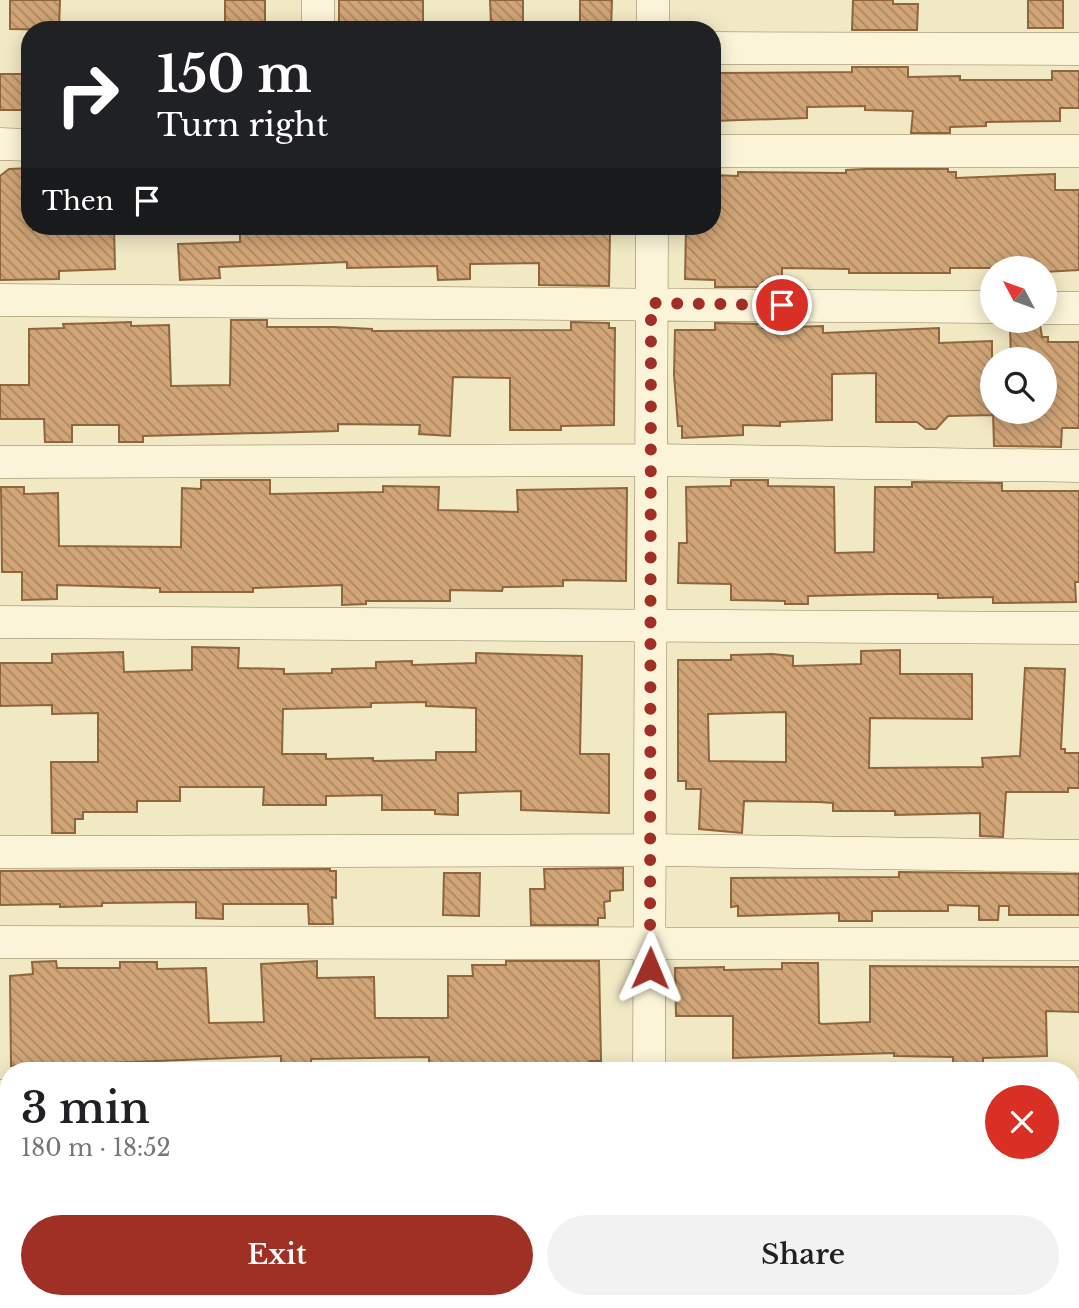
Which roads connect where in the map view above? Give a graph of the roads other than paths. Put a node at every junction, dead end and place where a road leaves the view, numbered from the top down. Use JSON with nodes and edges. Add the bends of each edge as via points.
{"nodes":[{"id":1,"x":318,"y":0,"type":"edge"},
{"id":2,"x":653,"y":0,"type":"edge"},
{"id":3,"x":318,"y":21,"type":"edge"},
{"id":4,"x":653,"y":21,"type":"edge"},
{"id":5,"x":721,"y":48,"type":"edge"},
{"id":6,"x":1079,"y":49,"type":"edge"},
{"id":7,"x":0,"y":144,"type":"edge"},
{"id":8,"x":21,"y":145,"type":"edge"},
{"id":9,"x":1079,"y":150,"type":"edge"},
{"id":10,"x":721,"y":151,"type":"edge"},
{"id":11,"x":652,"y":235,"type":"edge"},
{"id":12,"x":0,"y":300,"type":"edge"},
{"id":13,"x":651,"y":303,"type":"junction"},
{"id":14,"x":980,"y":307,"type":"edge"},
{"id":15,"x":1057,"y":308,"type":"edge"},
{"id":16,"x":1079,"y":308,"type":"edge"},
{"id":17,"x":651,"y":460,"type":"junction"},
{"id":18,"x":0,"y":462,"type":"edge"},
{"id":19,"x":1079,"y":466,"type":"edge"},
{"id":20,"x":0,"y":622,"type":"edge"},
{"id":21,"x":652,"y":625,"type":"junction"},
{"id":22,"x":1079,"y":628,"type":"edge"},
{"id":23,"x":651,"y":850,"type":"junction"},
{"id":24,"x":0,"y":852,"type":"edge"},
{"id":25,"x":1079,"y":856,"type":"edge"},
{"id":26,"x":0,"y":942,"type":"edge"},
{"id":27,"x":651,"y":943,"type":"junction"},
{"id":28,"x":1079,"y":944,"type":"edge"},
{"id":29,"x":649,"y":1062,"type":"edge"}],
"edges":[{"from":1,"to":3,"type":"street"},
{"from":2,"to":4,"type":"street"},
{"from":5,"to":6,"type":"street"},
{"from":7,"to":8,"type":"street"},
{"from":9,"to":10,"type":"street"},
{"from":11,"to":13,"type":"street"},
{"from":12,"to":13,"type":"street"},
{"from":13,"to":14,"type":"street"},
{"from":13,"to":17,"type":"street"},
{"from":15,"to":16,"type":"street"},
{"from":17,"to":18,"type":"street"},
{"from":17,"to":19,"type":"street"},
{"from":17,"to":21,"type":"street"},
{"from":20,"to":21,"type":"street"},
{"from":21,"to":22,"type":"street"},
{"from":21,"to":23,"type":"street"},
{"from":23,"to":24,"type":"street"},
{"from":23,"to":25,"type":"street"},
{"from":23,"to":27,"type":"street"},
{"from":26,"to":27,"type":"street"},
{"from":27,"to":28,"type":"street"},
{"from":27,"to":29,"type":"street"}]}
